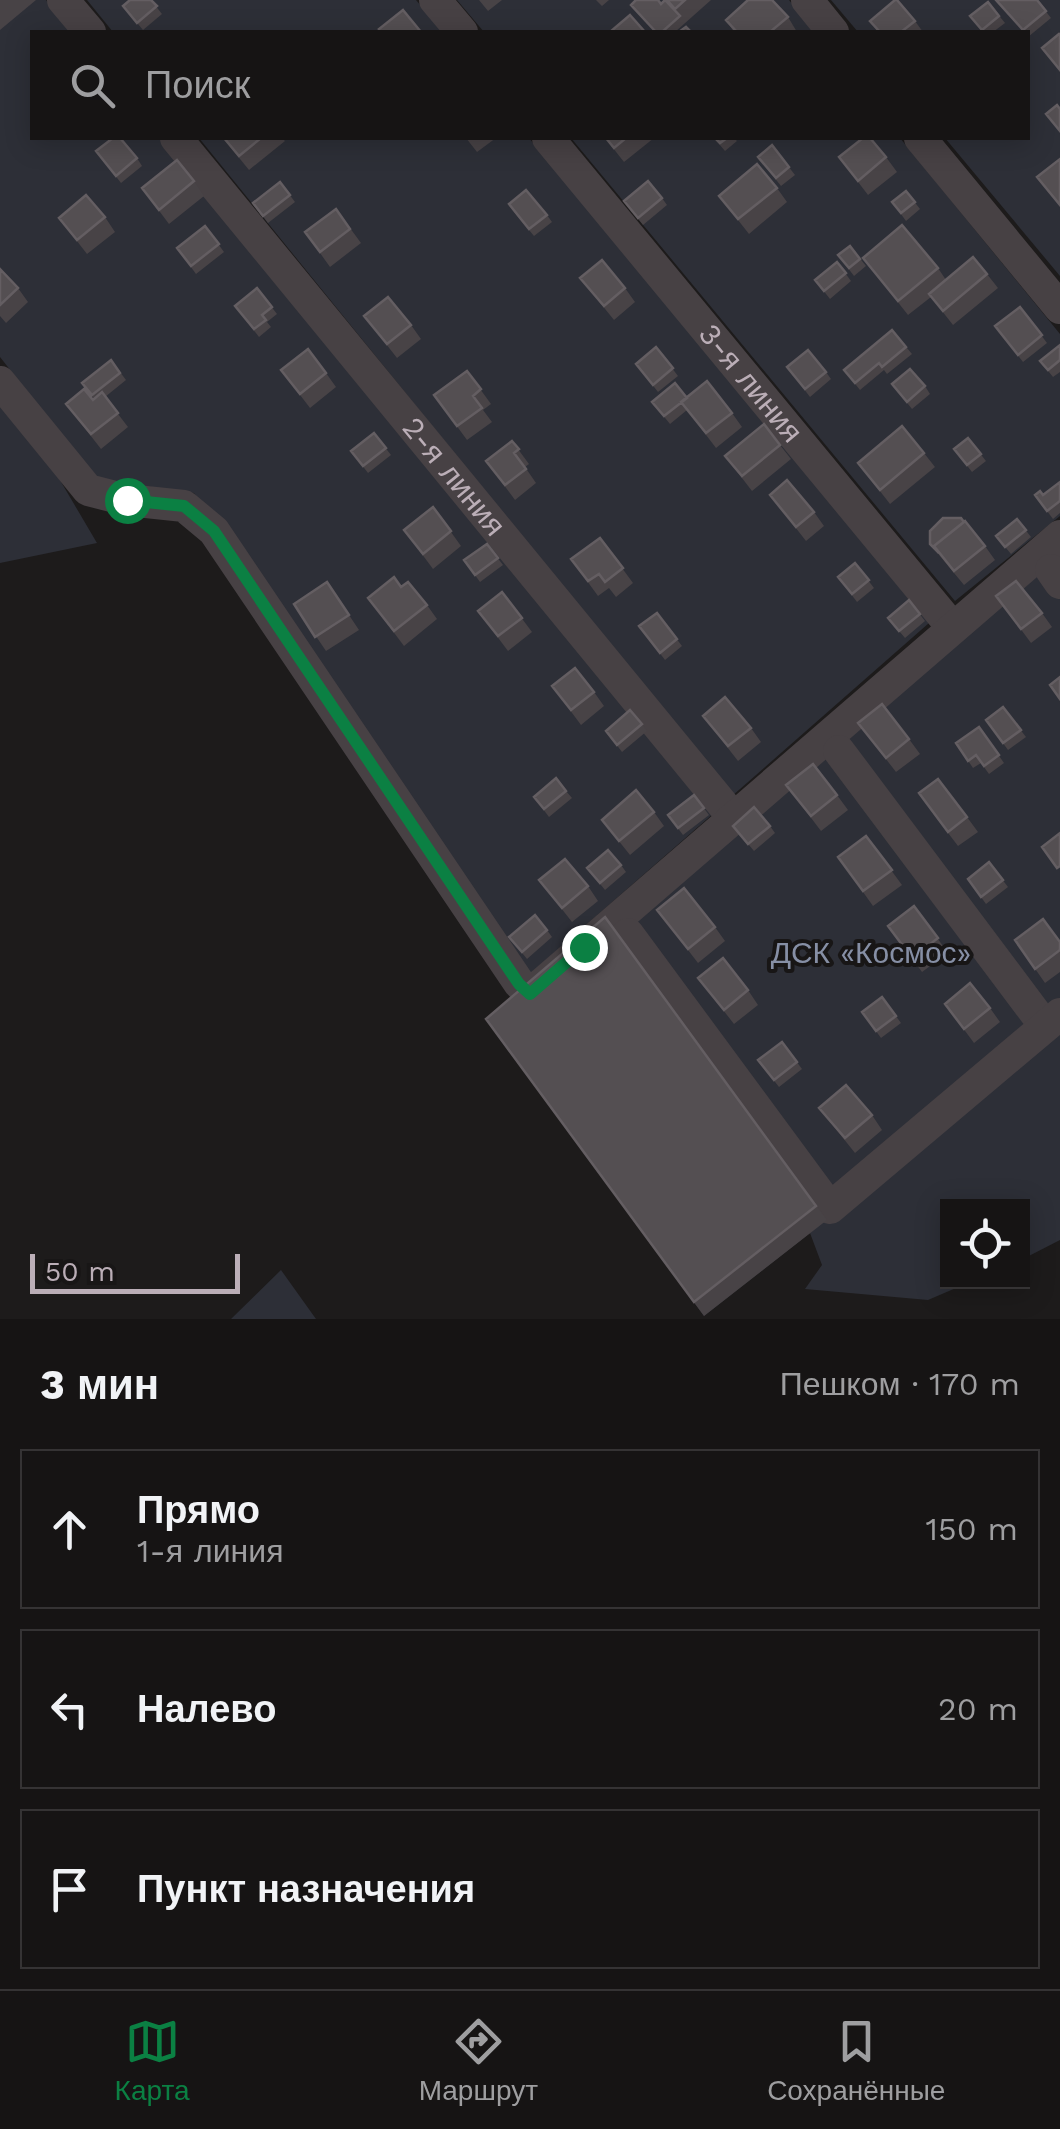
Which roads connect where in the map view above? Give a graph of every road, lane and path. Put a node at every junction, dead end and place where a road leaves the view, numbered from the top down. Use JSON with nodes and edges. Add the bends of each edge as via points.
{"nodes":[{"id":1,"x":63,"y":0,"type":"edge"},
{"id":2,"x":435,"y":0,"type":"edge"},
{"id":3,"x":807,"y":0,"type":"edge"},
{"id":4,"x":88,"y":30,"type":"edge"},
{"id":5,"x":460,"y":30,"type":"edge"},
{"id":6,"x":832,"y":30,"type":"edge"},
{"id":7,"x":178,"y":140,"type":"edge"},
{"id":8,"x":550,"y":140,"type":"edge"},
{"id":9,"x":922,"y":140,"type":"edge"},
{"id":10,"x":1060,"y":308,"type":"edge"},
{"id":11,"x":0,"y":382,"type":"edge"},
{"id":12,"x":1060,"y":536,"type":"edge"},
{"id":13,"x":953,"y":628,"type":"junction"},
{"id":14,"x":839,"y":751,"type":"dead end"},
{"id":15,"x":732,"y":817,"type":"junction"},
{"id":16,"x":628,"y":934,"type":"dead end"},
{"id":17,"x":1052,"y":1020,"type":"edge"}],
"edges":[{"from":1,"to":4,"type":"lane"},
{"from":2,"to":5,"type":"lane"},
{"from":3,"to":6,"type":"lane"},
{"from":7,"to":15,"type":"lane","name":"2-я линия"},
{"from":8,"to":13,"type":"lane","name":"3-я линия"},
{"from":9,"to":10,"type":"lane"},
{"from":11,"to":15,"type":"lane","via":[[88,490],[184,506],[214,531],[530,994]]},
{"from":12,"to":13,"type":"lane"},
{"from":13,"to":15,"type":"lane"},
{"from":14,"to":17,"type":"lane"},
{"from":16,"to":17,"type":"lane","via":[[830,1208]]}]}
